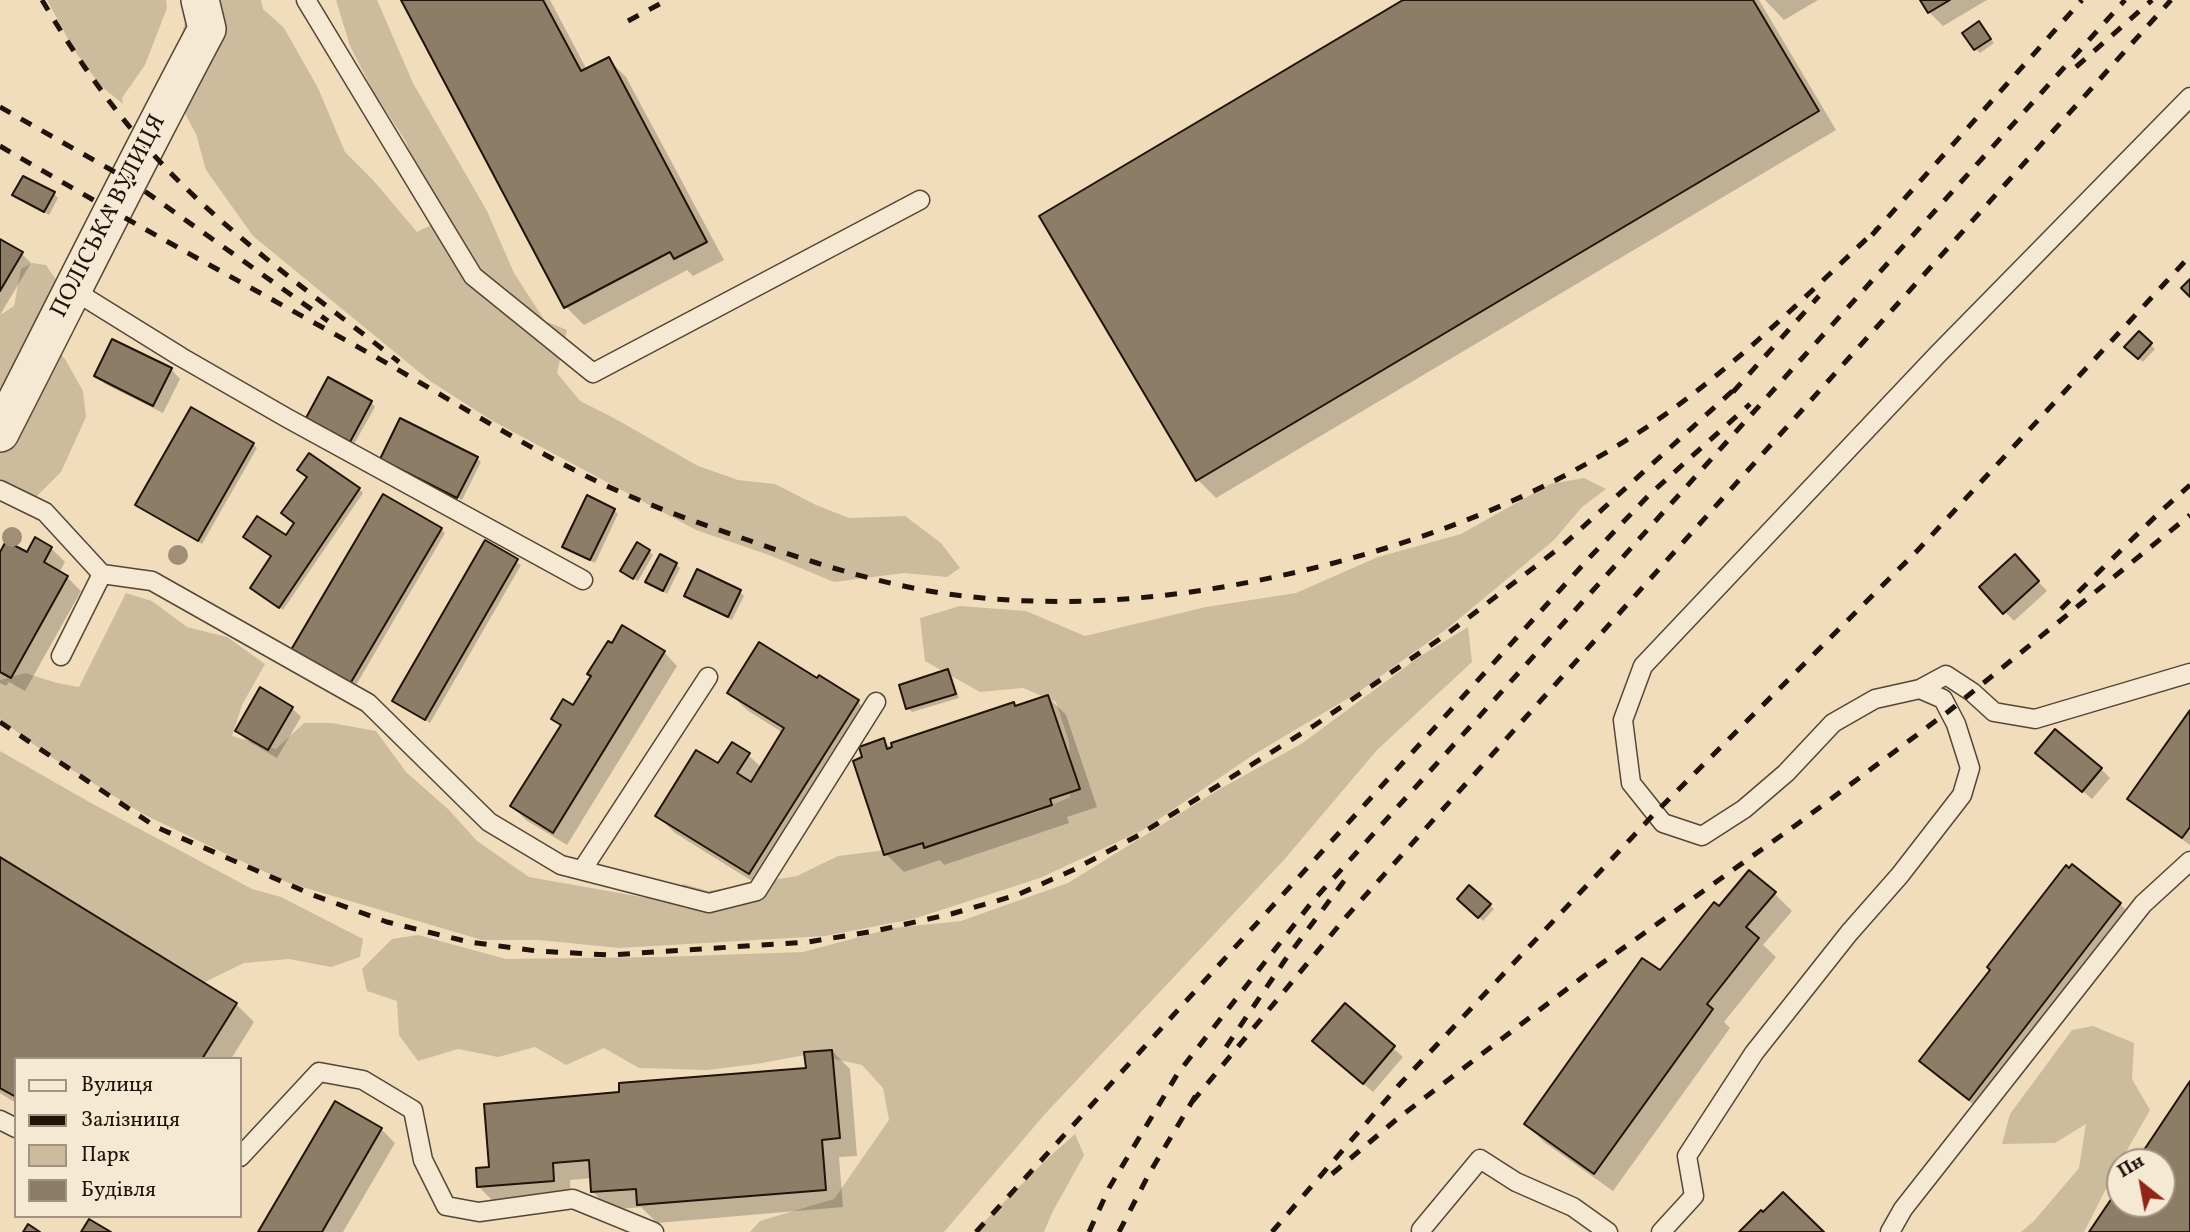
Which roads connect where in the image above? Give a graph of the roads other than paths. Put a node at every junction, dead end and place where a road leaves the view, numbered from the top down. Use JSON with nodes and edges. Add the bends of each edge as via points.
{"nodes":[{"id":1,"x":200,"y":0,"type":"edge"},
{"id":2,"x":306,"y":0,"type":"edge"},
{"id":3,"x":2190,"y":97,"type":"edge"},
{"id":4,"x":920,"y":200,"type":"dead end"},
{"id":5,"x":73,"y":290,"type":"junction"},
{"id":6,"x":0,"y":433,"type":"edge"},
{"id":7,"x":0,"y":490,"type":"edge"},
{"id":8,"x":102,"y":574,"type":"junction"},
{"id":9,"x":583,"y":580,"type":"dead end"},
{"id":10,"x":61,"y":656,"type":"dead end"},
{"id":11,"x":2190,"y":673,"type":"edge"},
{"id":12,"x":708,"y":677,"type":"dead end"},
{"id":13,"x":1920,"y":690,"type":"junction"},
{"id":14,"x":876,"y":702,"type":"dead end"},
{"id":15,"x":2190,"y":861,"type":"edge"},
{"id":16,"x":582,"y":870,"type":"junction"},
{"id":17,"x":242,"y":1155,"type":"edge"},
{"id":18,"x":1421,"y":1230,"type":"dead end"},
{"id":19,"x":654,"y":1232,"type":"edge"},
{"id":20,"x":1608,"y":1232,"type":"edge"},
{"id":21,"x":1661,"y":1232,"type":"edge"},
{"id":22,"x":1890,"y":1232,"type":"edge"}],
"edges":[{"from":1,"to":5,"type":"street","name":"ПОЛІСЬКА ВУЛИЦЯ","via":[[207,29]]},
{"from":2,"to":4,"type":"lane","via":[[473,276],[593,373]]},
{"from":3,"to":13,"type":"lane","via":[[1938,354],[1643,666],[1623,720],[1631,783],[1663,823],[1702,836],[1744,809],[1786,773],[1833,723],[1875,699]]},
{"from":5,"to":6,"type":"street","name":"ПОЛІСЬКА ВУЛИЦЯ"},
{"from":5,"to":9,"type":"lane","via":[[287,418]]},
{"from":7,"to":8,"type":"lane","via":[[46,512]]},
{"from":8,"to":10,"type":"lane"},
{"from":8,"to":16,"type":"lane","via":[[152,581],[368,704],[489,822],[561,865]]},
{"from":11,"to":13,"type":"lane","via":[[2035,719],[1994,712],[1946,675]]},
{"from":12,"to":16,"type":"lane"},
{"from":13,"to":21,"type":"lane","via":[[1943,699],[1956,724],[1970,768],[1962,795],[1754,1053],[1687,1156],[1694,1196]]},
{"from":14,"to":16,"type":"lane","via":[[757,891],[709,903]]},
{"from":15,"to":22,"type":"lane","via":[[2143,904],[1903,1209]]},
{"from":17,"to":19,"type":"lane","via":[[319,1072],[363,1080],[413,1110],[423,1160],[446,1206],[479,1212],[573,1199]]},
{"from":18,"to":20,"type":"lane","via":[[1480,1158]]}]}
